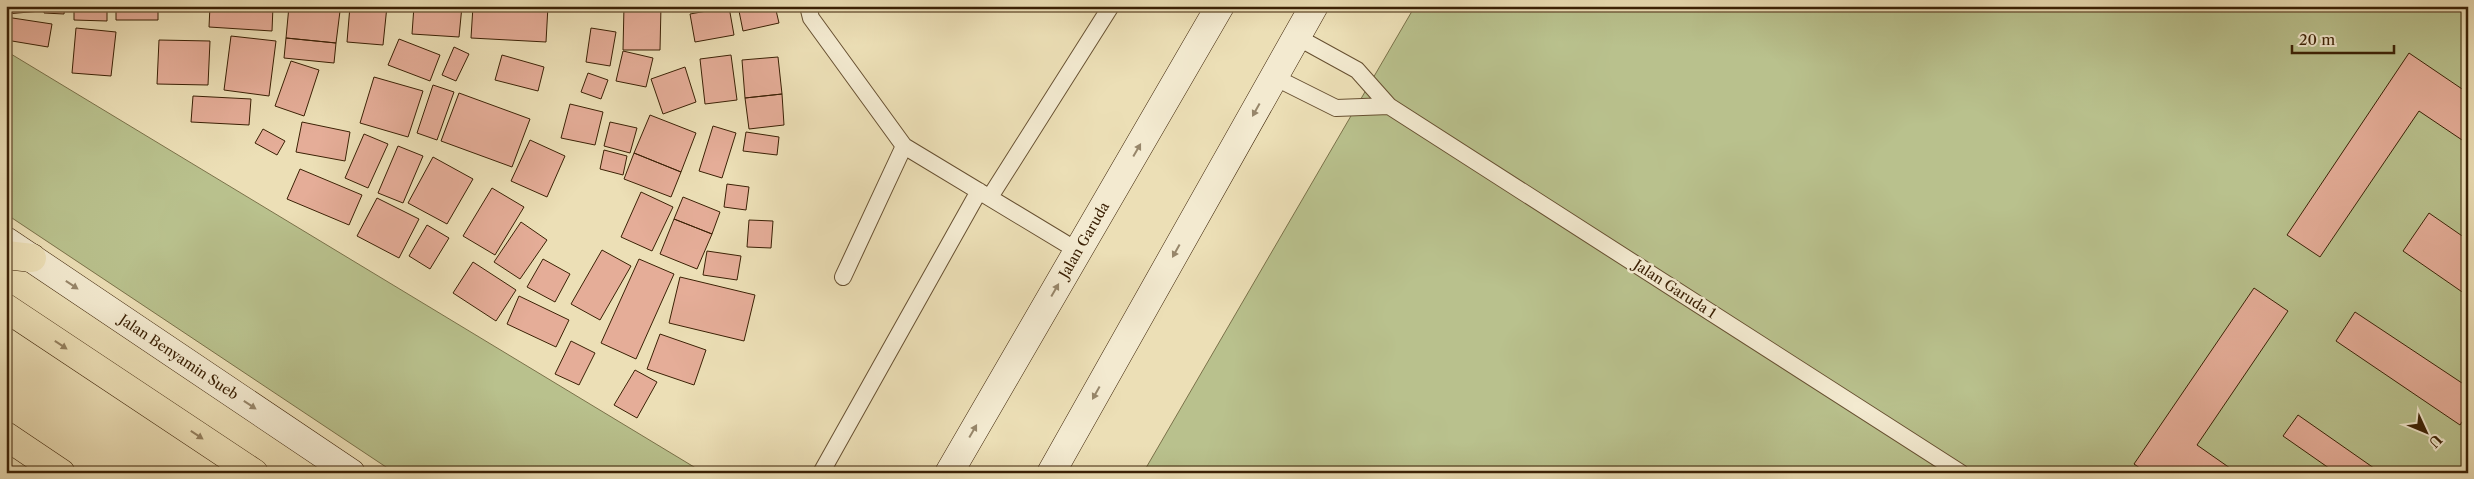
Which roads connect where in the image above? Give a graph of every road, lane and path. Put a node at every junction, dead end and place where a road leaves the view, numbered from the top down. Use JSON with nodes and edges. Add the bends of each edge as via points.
{"nodes":[{"id":1,"x":808,"y":6,"type":"edge"},
{"id":2,"x":1111,"y":6,"type":"edge"},
{"id":3,"x":1220,"y":6,"type":"edge"},
{"id":4,"x":1314,"y":6,"type":"edge"},
{"id":5,"x":1297,"y":37,"type":"junction"},
{"id":6,"x":1274,"y":77,"type":"junction"},
{"id":7,"x":1388,"y":106,"type":"junction"},
{"id":8,"x":904,"y":146,"type":"junction"},
{"id":9,"x":984,"y":194,"type":"junction"},
{"id":10,"x":6,"y":241,"type":"edge"},
{"id":11,"x":1078,"y":251,"type":"junction"},
{"id":12,"x":19,"y":257,"type":"edge"},
{"id":13,"x":843,"y":277,"type":"dead end"},
{"id":14,"x":6,"y":308,"type":"edge"},
{"id":15,"x":6,"y":436,"type":"edge"},
{"id":16,"x":61,"y":473,"type":"edge"},
{"id":17,"x":254,"y":473,"type":"edge"},
{"id":18,"x":351,"y":473,"type":"edge"},
{"id":19,"x":820,"y":473,"type":"edge"},
{"id":20,"x":949,"y":473,"type":"edge"},
{"id":21,"x":1051,"y":473,"type":"edge"},
{"id":22,"x":1961,"y":473,"type":"edge"}],
"edges":[{"from":1,"to":8,"type":"lane","via":[[811,18]]},
{"from":2,"to":9,"type":"lane"},
{"from":11,"to":3,"type":"main road","name":"Jalan Garuda","one_way":true},
{"from":4,"to":5,"type":"main road"},
{"from":5,"to":6,"type":"main road"},
{"from":5,"to":7,"type":"lane","name":"Jalan Garuda 1","via":[[1357,70]]},
{"from":6,"to":7,"type":"lane","via":[[1336,108]]},
{"from":6,"to":21,"type":"main road","one_way":true},
{"from":7,"to":22,"type":"lane","name":"Jalan Garuda 1"},
{"from":8,"to":9,"type":"lane"},
{"from":8,"to":13,"type":"lane"},
{"from":9,"to":11,"type":"lane"},
{"from":9,"to":19,"type":"lane"},
{"from":10,"to":12,"type":"main road","name":"Jalan Benyamin Sueb"},
{"from":20,"to":11,"type":"main road","name":"Jalan Garuda","one_way":true},
{"from":12,"to":18,"type":"main road","name":"Jalan Benyamin Sueb","one_way":true},
{"from":14,"to":17,"type":"main road","one_way":true},
{"from":15,"to":16,"type":"main road"}]}
